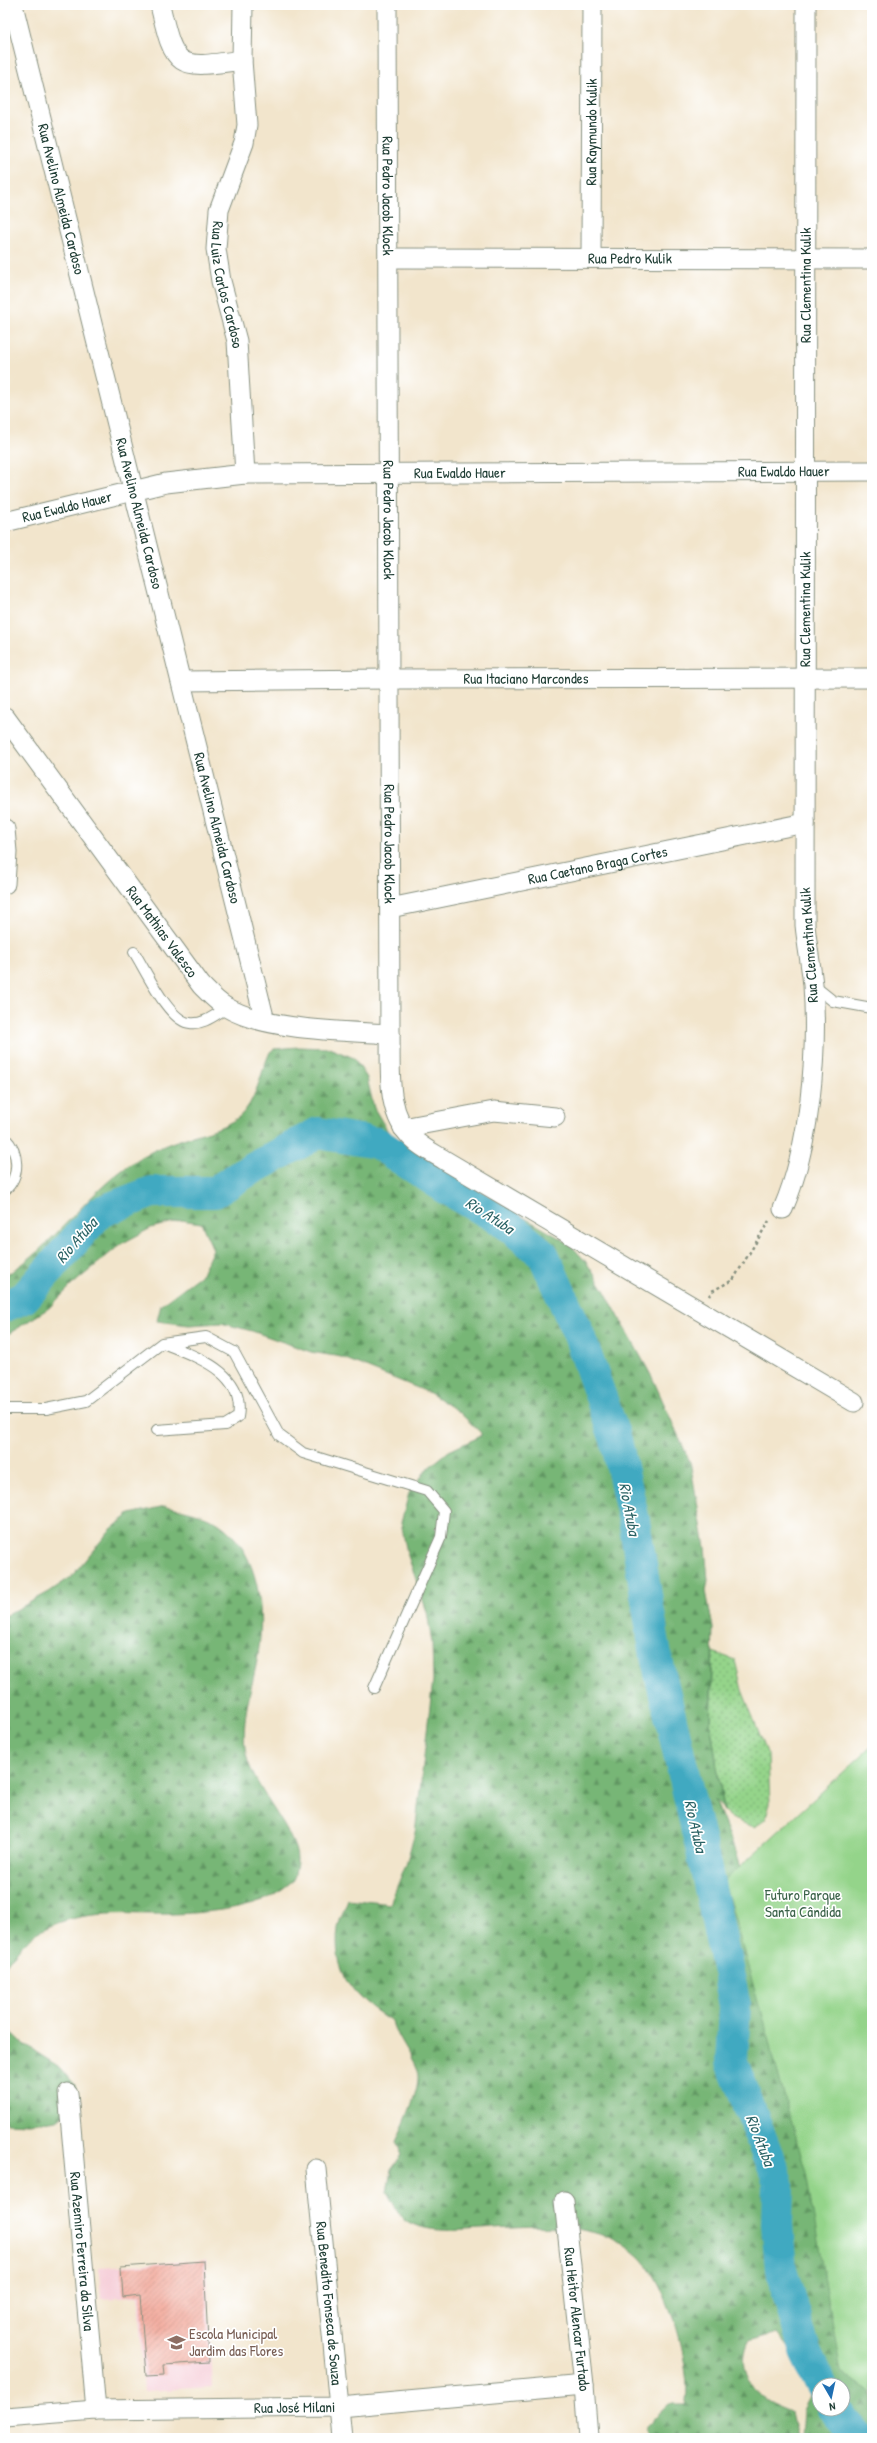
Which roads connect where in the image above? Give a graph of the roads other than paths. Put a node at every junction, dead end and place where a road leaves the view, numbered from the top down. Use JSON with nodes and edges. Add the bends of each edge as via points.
{"nodes":[{"id":1,"x":13,"y":5,"type":"edge"},
{"id":2,"x":160,"y":5,"type":"edge"},
{"id":3,"x":243,"y":5,"type":"edge"},
{"id":4,"x":387,"y":5,"type":"edge"},
{"id":5,"x":592,"y":5,"type":"edge"},
{"id":6,"x":806,"y":5,"type":"edge"},
{"id":7,"x":242,"y":60,"type":"junction"},
{"id":8,"x":388,"y":258,"type":"junction"},
{"id":9,"x":591,"y":258,"type":"junction"},
{"id":10,"x":806,"y":258,"type":"junction"},
{"id":11,"x":872,"y":259,"type":"edge"},
{"id":12,"x":872,"y":471,"type":"edge"},
{"id":13,"x":388,"y":472,"type":"junction"},
{"id":14,"x":806,"y":472,"type":"junction"},
{"id":15,"x":245,"y":474,"type":"junction"},
{"id":16,"x":134,"y":491,"type":"junction"},
{"id":17,"x":5,"y":522,"type":"edge"},
{"id":18,"x":806,"y":678,"type":"junction"},
{"id":19,"x":872,"y":678,"type":"edge"},
{"id":20,"x":389,"y":679,"type":"junction"},
{"id":21,"x":181,"y":681,"type":"junction"},
{"id":22,"x":6,"y":724,"type":"edge"},
{"id":23,"x":805,"y":823,"type":"junction"},
{"id":24,"x":5,"y":829,"type":"edge"},
{"id":25,"x":5,"y":884,"type":"edge"},
{"id":26,"x":390,"y":908,"type":"junction"},
{"id":27,"x":134,"y":952,"type":"dead end"},
{"id":28,"x":813,"y":985,"type":"junction"},
{"id":29,"x":227,"y":1008,"type":"junction"},
{"id":30,"x":872,"y":1008,"type":"edge"},
{"id":31,"x":265,"y":1021,"type":"junction"},
{"id":32,"x":390,"y":1034,"type":"junction"},
{"id":33,"x":555,"y":1117,"type":"dead end"},
{"id":34,"x":404,"y":1128,"type":"junction"},
{"id":35,"x":5,"y":1138,"type":"edge"},
{"id":36,"x":5,"y":1190,"type":"edge"},
{"id":37,"x":783,"y":1209,"type":"road end"},
{"id":38,"x":162,"y":1343,"type":"junction"},
{"id":39,"x":854,"y":1402,"type":"dead end"},
{"id":40,"x":5,"y":1409,"type":"edge"},
{"id":41,"x":157,"y":1430,"type":"dead end"},
{"id":42,"x":374,"y":1688,"type":"dead end"},
{"id":43,"x":68,"y":2093,"type":"dead end"},
{"id":44,"x":316,"y":2169,"type":"dead end"},
{"id":45,"x":564,"y":2201,"type":"dead end"},
{"id":46,"x":584,"y":2385,"type":"junction"},
{"id":47,"x":340,"y":2407,"type":"junction"},
{"id":48,"x":96,"y":2410,"type":"junction"},
{"id":49,"x":5,"y":2417,"type":"edge"},
{"id":50,"x":342,"y":2438,"type":"edge"},
{"id":51,"x":588,"y":2438,"type":"edge"}],
"edges":[{"from":1,"to":16,"type":"street","name":"Rua Avelino Almeida Cardoso"},
{"from":2,"to":7,"type":"street","via":[[173,53],[181,61],[201,66]]},
{"from":3,"to":7,"type":"street","name":"Rua Luiz Carlos Cardoso"},
{"from":4,"to":8,"type":"street","name":"Rua Pedro Jacob Klock"},
{"from":5,"to":9,"type":"street","name":"Rua Raymundo Kulik"},
{"from":6,"to":10,"type":"street","name":"Rua Clementina Kulik"},
{"from":7,"to":15,"type":"street","name":"Rua Luiz Carlos Cardoso","via":[[247,125],[244,143],[219,210],[216,248],[221,281],[237,341]]},
{"from":8,"to":9,"type":"street","name":"Rua Pedro Kulik"},
{"from":8,"to":13,"type":"street","name":"Rua Pedro Jacob Klock"},
{"from":9,"to":10,"type":"street","name":"Rua Pedro Kulik"},
{"from":10,"to":11,"type":"street","name":"Rua Pedro Kulik"},
{"from":10,"to":14,"type":"street","name":"Rua Clementina Kulik"},
{"from":12,"to":14,"type":"street","name":"Rua Ewaldo Hauer"},
{"from":13,"to":14,"type":"street","name":"Rua Ewaldo Hauer"},
{"from":13,"to":15,"type":"street","name":"Rua Ewaldo Hauer"},
{"from":13,"to":20,"type":"street","name":"Rua Pedro Jacob Klock"},
{"from":14,"to":18,"type":"street","name":"Rua Clementina Kulik"},
{"from":15,"to":16,"type":"street","name":"Rua Ewaldo Hauer","via":[[193,479]]},
{"from":16,"to":17,"type":"street","name":"Rua Ewaldo Hauer"},
{"from":16,"to":21,"type":"street","name":"Rua Avelino Almeida Cardoso"},
{"from":18,"to":19,"type":"street","name":"Rua Itaciano Marcondes"},
{"from":18,"to":20,"type":"street","name":"Rua Itaciano Marcondes"},
{"from":18,"to":23,"type":"street","name":"Rua Clementina Kulik"},
{"from":20,"to":21,"type":"street","name":"Rua Itaciano Marcondes"},
{"from":20,"to":26,"type":"street","name":"Rua Pedro Jacob Klock"},
{"from":21,"to":31,"type":"street","name":"Rua Avelino Almeida Cardoso"},
{"from":22,"to":29,"type":"street","name":"Rua Mathias Valesco","via":[[201,985]]},
{"from":23,"to":26,"type":"street","name":"Rua Caetano Braga Cortes"},
{"from":23,"to":28,"type":"street","name":"Rua Clementina Kulik","via":[[805,925]]},
{"from":24,"to":25,"type":"street","via":[[8,852]]},
{"from":26,"to":32,"type":"street","name":"Rua Pedro Jacob Klock"},
{"from":27,"to":29,"type":"lane","via":[[165,1004],[183,1022],[192,1024],[207,1020]]},
{"from":28,"to":30,"type":"lane","via":[[833,1001]]},
{"from":28,"to":37,"type":"street","name":"Rua Clementina Kulik","via":[[813,1048],[804,1140],[794,1185]]},
{"from":29,"to":31,"type":"street","name":"Rua Mathias Valesco"},
{"from":31,"to":32,"type":"street","name":"Rua Mathias Valesco"},
{"from":32,"to":34,"type":"street","name":"Rua Pedro Jacob Klock","via":[[394,1103]]},
{"from":33,"to":34,"type":"street","via":[[494,1110]]},
{"from":34,"to":39,"type":"street","via":[[413,1139],[446,1161]]},
{"from":35,"to":36,"type":"lane","via":[[13,1146],[18,1166],[11,1185]]},
{"from":38,"to":40,"type":"lane","via":[[86,1400],[46,1409]]},
{"from":38,"to":41,"type":"lane","via":[[207,1361],[231,1382],[240,1404],[238,1417],[225,1425]]},
{"from":38,"to":42,"type":"lane","via":[[206,1337],[234,1352],[279,1434],[303,1453],[427,1491],[444,1511],[441,1537]]},
{"from":43,"to":48,"type":"street","name":"Rua Azemiro Ferreira da Silva"},
{"from":44,"to":47,"type":"street","name":"Rua Benedito Fonseca de Souza"},
{"from":45,"to":46,"type":"street","name":"Rua Heitor Alencar Furtado"},
{"from":46,"to":47,"type":"street","name":"Rua José Milani"},
{"from":46,"to":51,"type":"street","name":"Rua Heitor Alencar Furtado"},
{"from":47,"to":48,"type":"street","name":"Rua José Milani"},
{"from":47,"to":50,"type":"street","name":"Rua Benedito Fonseca de Souza"},
{"from":48,"to":49,"type":"street","name":"Rua José Milani"}]}
